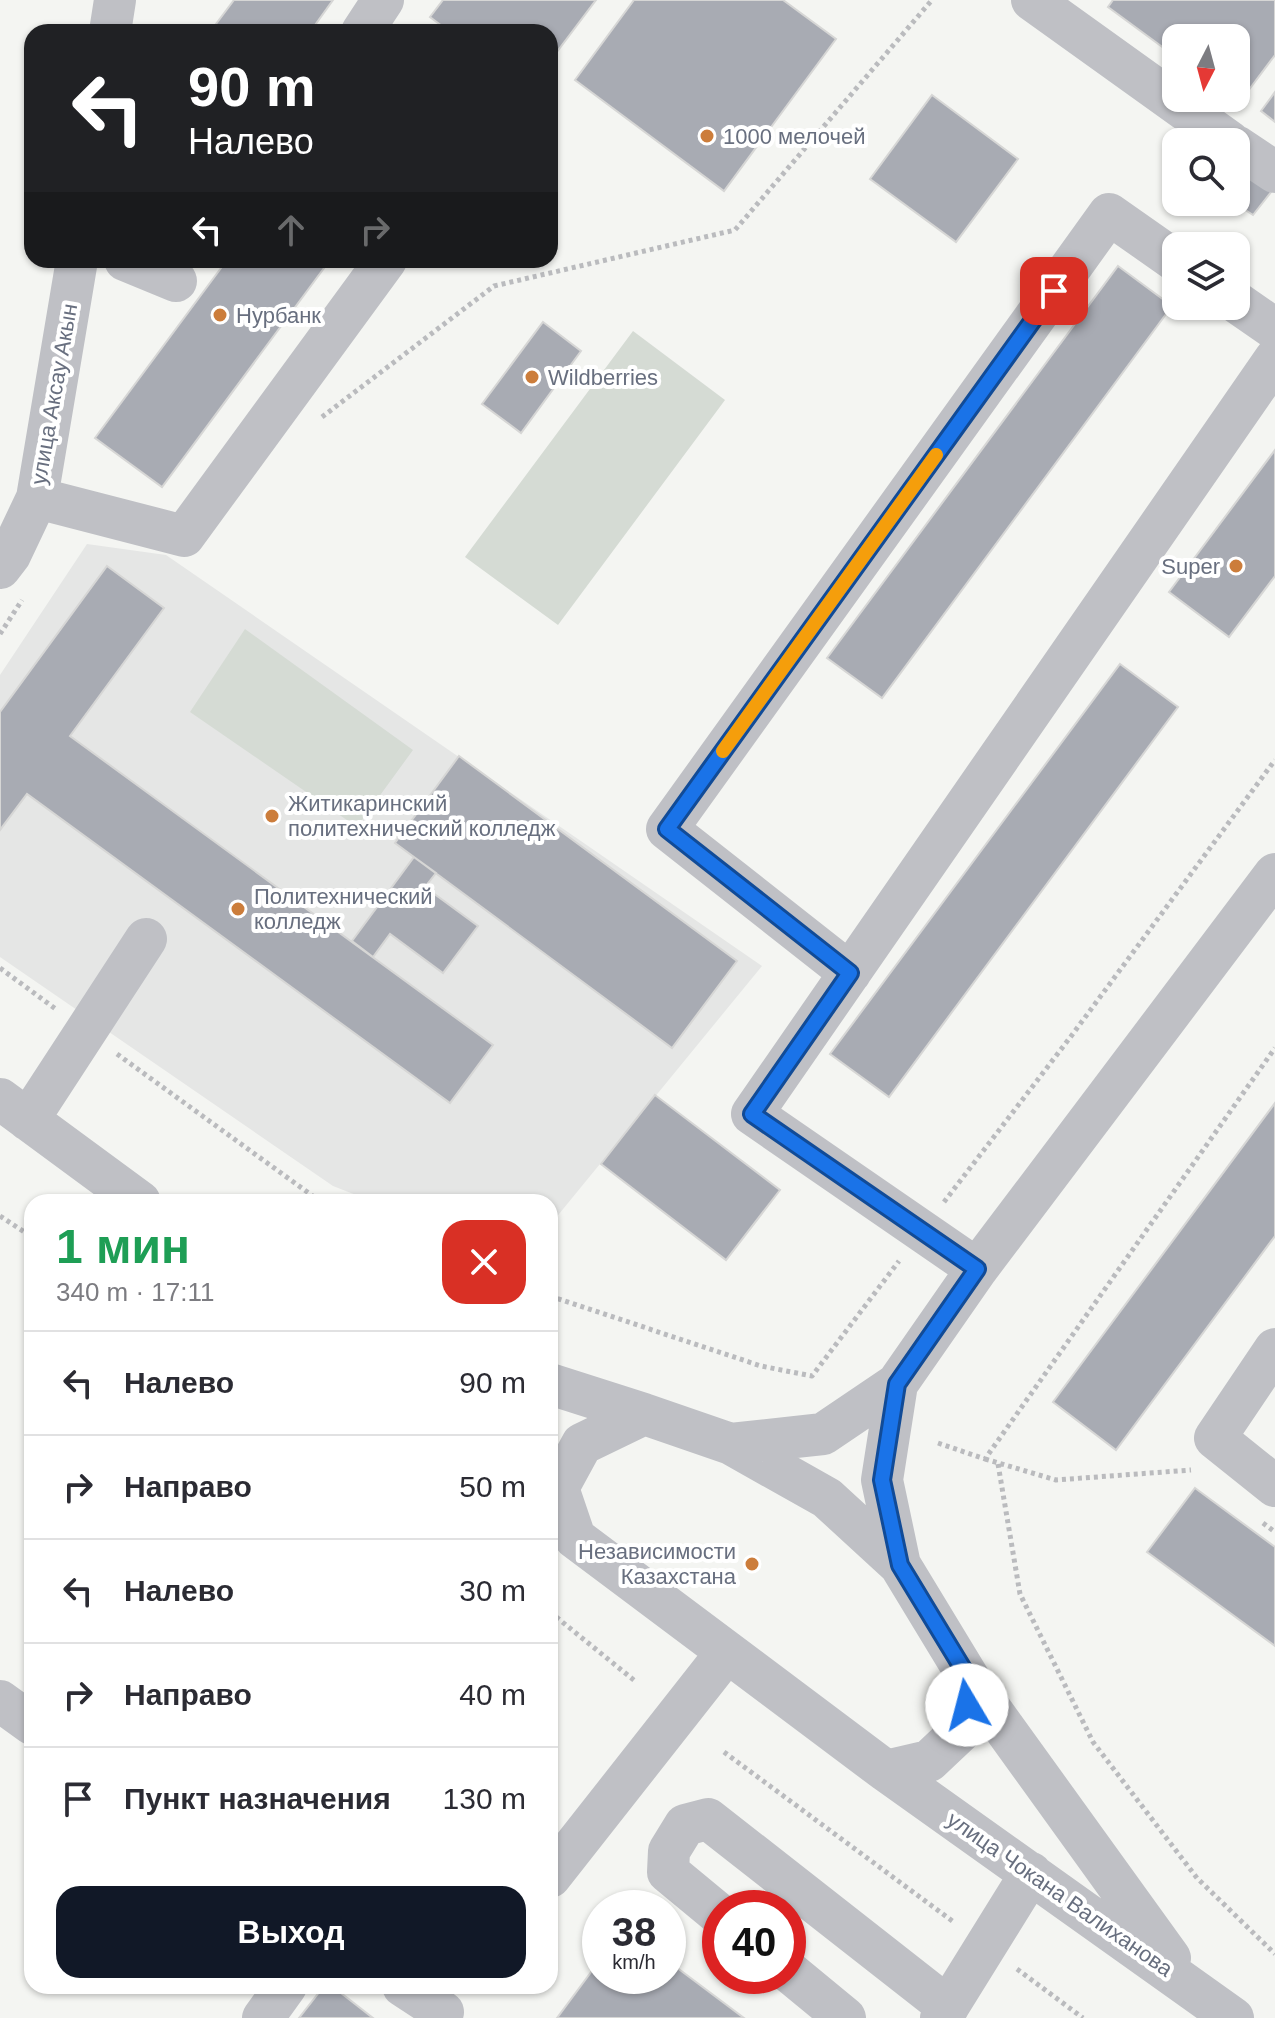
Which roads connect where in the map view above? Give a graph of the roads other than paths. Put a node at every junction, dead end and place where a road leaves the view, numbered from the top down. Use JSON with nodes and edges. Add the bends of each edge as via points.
{"nodes":[{"id":1,"x":115,"y":0,"type":"edge"},
{"id":2,"x":383,"y":0,"type":"edge"},
{"id":3,"x":1049,"y":5,"type":"edge"},
{"id":4,"x":111,"y":24,"type":"edge"},
{"id":5,"x":367,"y":24,"type":"edge"},
{"id":6,"x":1212,"y":128,"type":"edge"},
{"id":7,"x":1250,"y":155,"type":"edge"},
{"id":8,"x":1275,"y":172,"type":"edge"},
{"id":9,"x":1162,"y":251,"type":"edge"},
{"id":10,"x":76,"y":268,"type":"edge"},
{"id":11,"x":144,"y":268,"type":"edge"},
{"id":12,"x":380,"y":268,"type":"edge"},
{"id":13,"x":176,"y":281,"type":"dead end"},
{"id":14,"x":1250,"y":312,"type":"edge"},
{"id":15,"x":1275,"y":329,"type":"edge"},
{"id":16,"x":1275,"y":359,"type":"edge"},
{"id":17,"x":37,"y":498,"type":"junction"},
{"id":18,"x":0,"y":568,"type":"edge"},
{"id":19,"x":1275,"y":874,"type":"edge"},
{"id":20,"x":146,"y":939,"type":"dead end"},
{"id":21,"x":850,"y":973,"type":"junction"},
{"id":22,"x":14,"y":1110,"type":"edge"},
{"id":23,"x":129,"y":1194,"type":"edge"},
{"id":24,"x":977,"y":1269,"type":"junction"},
{"id":25,"x":1275,"y":1349,"type":"edge"},
{"id":26,"x":897,"y":1384,"type":"junction"},
{"id":27,"x":558,"y":1387,"type":"edge"},
{"id":28,"x":644,"y":1414,"type":"junction"},
{"id":29,"x":731,"y":1444,"type":"junction"},
{"id":30,"x":1275,"y":1486,"type":"edge"},
{"id":31,"x":562,"y":1528,"type":"edge"},
{"id":32,"x":900,"y":1565,"type":"junction"},
{"id":33,"x":727,"y":1652,"type":"junction"},
{"id":34,"x":971,"y":1682,"type":"junction"},
{"id":35,"x":0,"y":1701,"type":"edge"},
{"id":36,"x":24,"y":1718,"type":"edge"},
{"id":37,"x":886,"y":1771,"type":"junction"},
{"id":38,"x":558,"y":1867,"type":"edge"},
{"id":39,"x":1031,"y":1873,"type":"junction"},
{"id":40,"x":795,"y":1890,"type":"edge"},
{"id":41,"x":806,"y":1899,"type":"edge"},
{"id":42,"x":702,"y":1900,"type":"edge"},
{"id":43,"x":1189,"y":1985,"type":"junction"},
{"id":44,"x":806,"y":1986,"type":"edge"},
{"id":45,"x":280,"y":1994,"type":"edge"},
{"id":46,"x":422,"y":1994,"type":"edge"},
{"id":47,"x":449,"y":2005,"type":"edge"},
{"id":48,"x":945,"y":2013,"type":"edge"},
{"id":49,"x":263,"y":2018,"type":"edge"},
{"id":50,"x":845,"y":2018,"type":"edge"},
{"id":51,"x":1233,"y":2018,"type":"edge"}],
"edges":[{"from":1,"to":4,"type":"street"},
{"from":2,"to":5,"type":"street"},
{"from":3,"to":6,"type":"street"},
{"from":7,"to":8,"type":"street"},
{"from":9,"to":21,"type":"street","via":[[1109,214],[667,829]]},
{"from":10,"to":17,"type":"street","name":"улица Аксау Акын"},
{"from":11,"to":13,"type":"street"},
{"from":12,"to":17,"type":"street","via":[[184,536]]},
{"from":14,"to":15,"type":"street"},
{"from":16,"to":21,"type":"street"},
{"from":17,"to":18,"type":"street","name":"улица Аксау Акын"},
{"from":19,"to":24,"type":"street"},
{"from":20,"to":22,"type":"street","via":[[86,1031]]},
{"from":21,"to":24,"type":"street","via":[[752,1114]]},
{"from":22,"to":23,"type":"street"},
{"from":24,"to":26,"type":"street"},
{"from":25,"to":30,"type":"street","via":[[1215,1438]]},
{"from":26,"to":29,"type":"street","via":[[823,1434]]},
{"from":26,"to":32,"type":"street","via":[[882,1480]]},
{"from":27,"to":28,"type":"street"},
{"from":28,"to":29,"type":"street"},
{"from":28,"to":31,"type":"street","via":[[582,1444],[558,1488]]},
{"from":29,"to":32,"type":"street","via":[[827,1498]]},
{"from":31,"to":33,"type":"street","name":"улица Чокана Валиханова"},
{"from":32,"to":34,"type":"street"},
{"from":33,"to":37,"type":"street","name":"улица Чокана Валиханова"},
{"from":33,"to":38,"type":"street"},
{"from":34,"to":37,"type":"street","via":[[964,1728],[929,1761]]},
{"from":34,"to":43,"type":"street"},
{"from":35,"to":36,"type":"street"},
{"from":37,"to":39,"type":"street","name":"улица Чокана Валиханова"},
{"from":39,"to":43,"type":"street","name":"улица Чокана Валиханова"},
{"from":39,"to":48,"type":"street"},
{"from":40,"to":42,"type":"street","via":[[708,1819],[685,1825],[669,1851],[668,1872]]},
{"from":41,"to":48,"type":"street"},
{"from":43,"to":51,"type":"street","name":"улица Чокана Валиханова"},
{"from":44,"to":50,"type":"street"},
{"from":45,"to":49,"type":"street"},
{"from":46,"to":47,"type":"street"}]}
